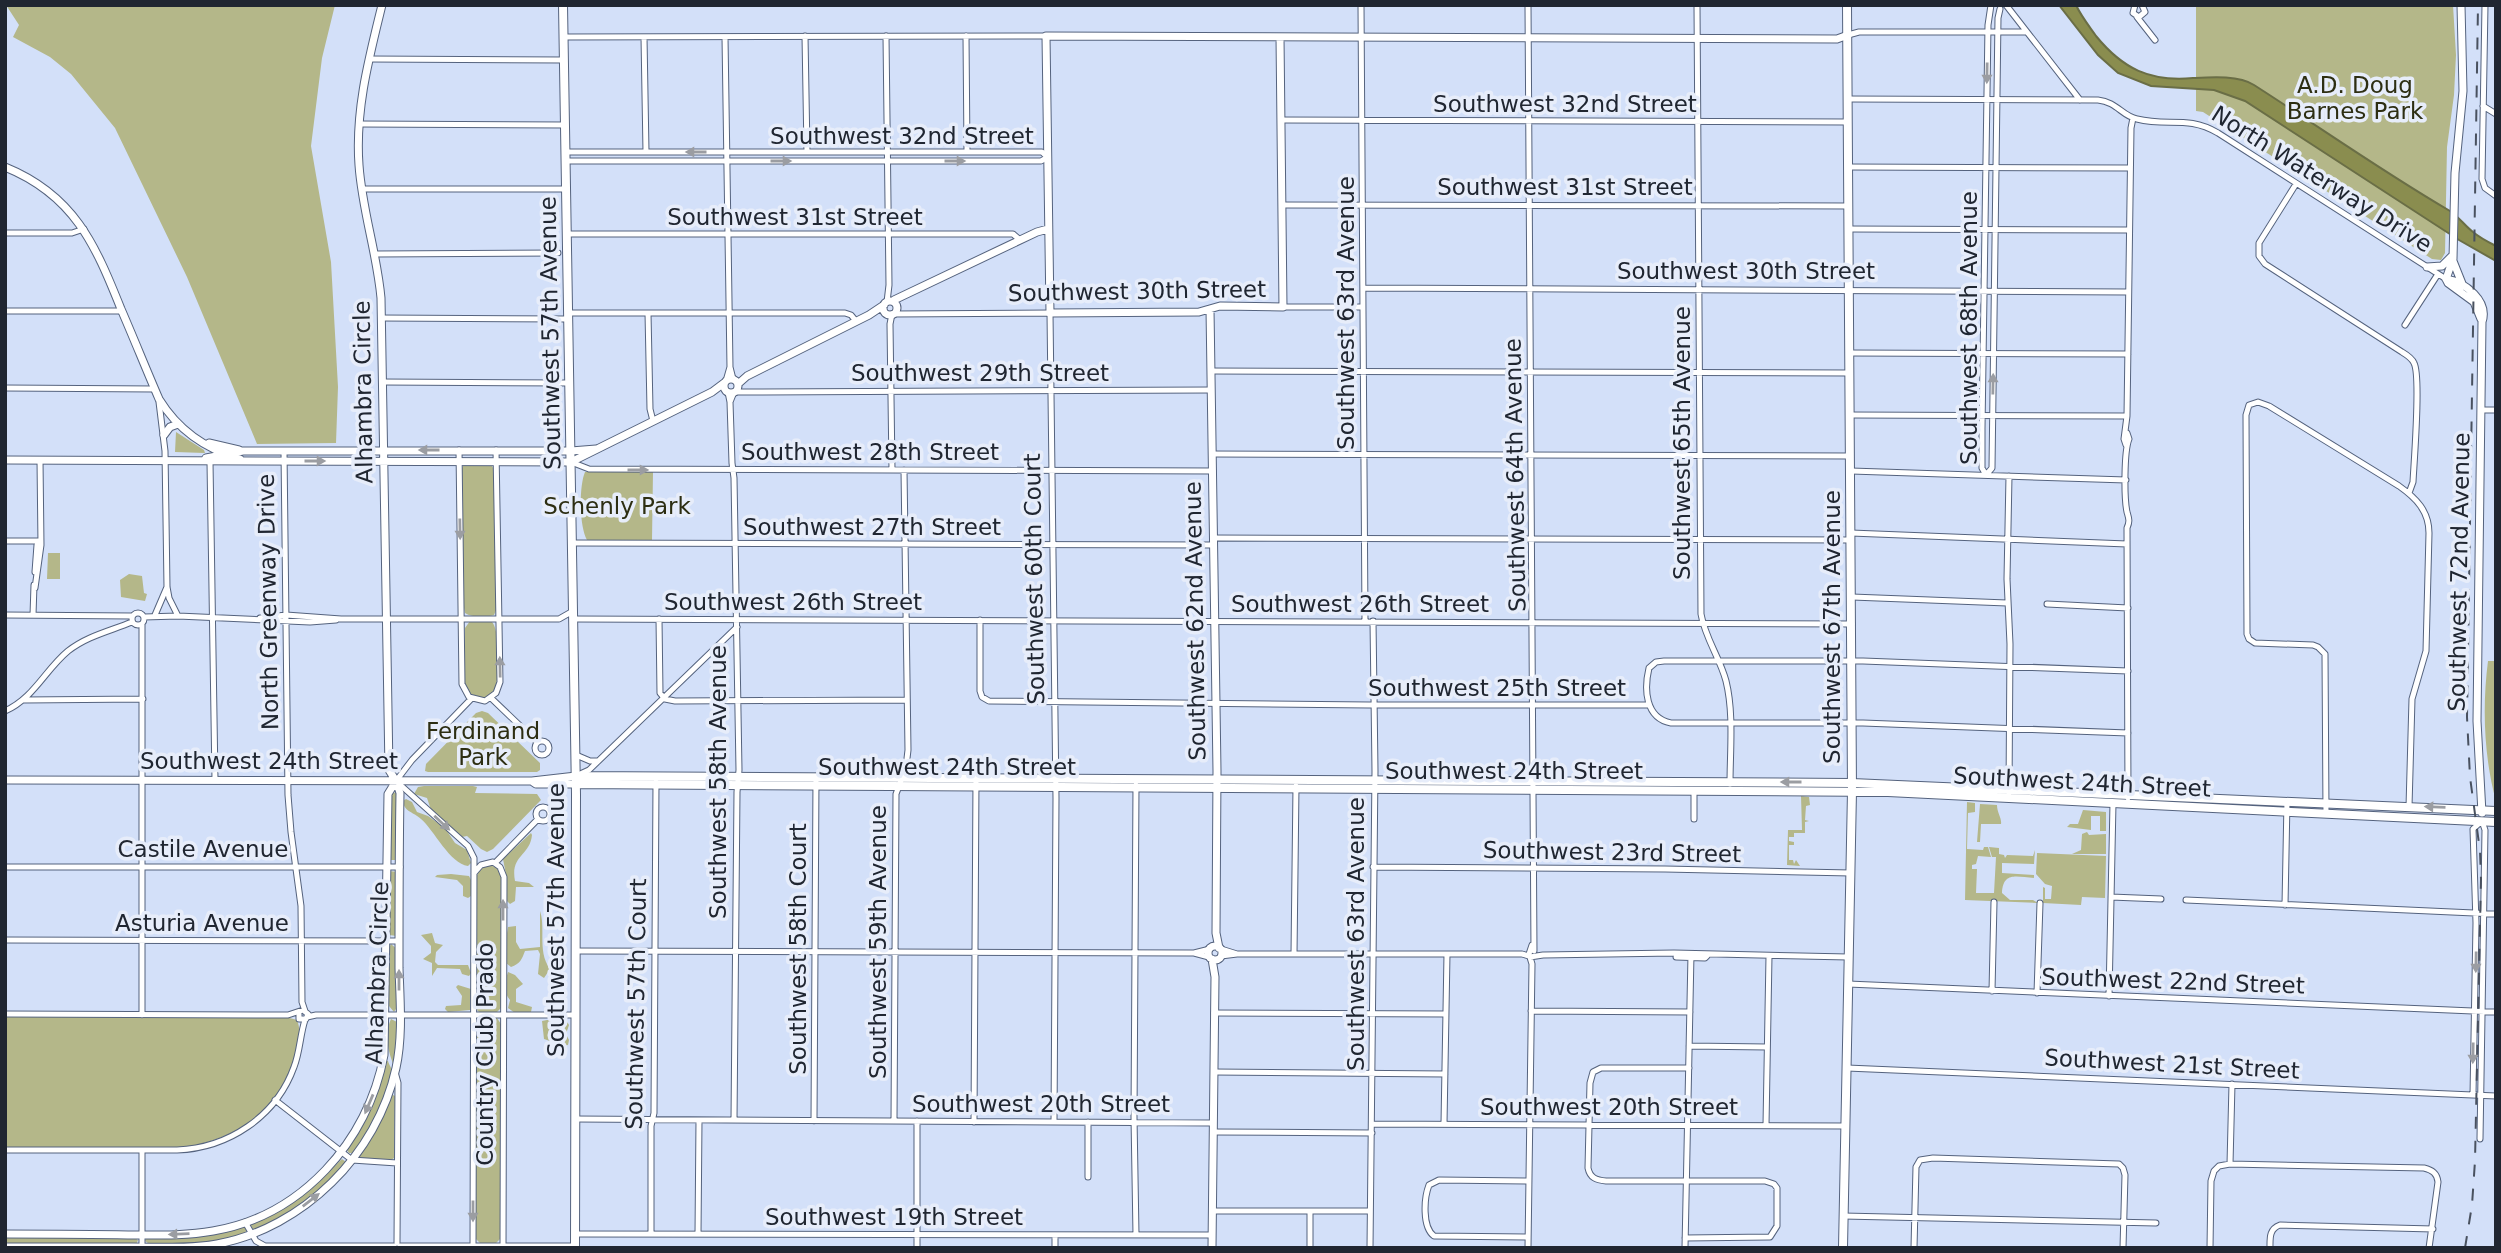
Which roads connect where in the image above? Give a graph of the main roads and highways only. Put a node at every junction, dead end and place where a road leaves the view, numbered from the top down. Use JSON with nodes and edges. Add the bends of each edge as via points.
{"nodes":[{"id":1,"x":564,"y":5,"type":"edge"},
{"id":2,"x":1847,"y":5,"type":"edge"},
{"id":3,"x":576,"y":780,"type":"junction"},
{"id":4,"x":656,"y":780,"type":"junction"},
{"id":5,"x":1852,"y":787,"type":"junction"},
{"id":6,"x":1932,"y":789,"type":"junction"},
{"id":7,"x":2496,"y":811,"type":"edge"},
{"id":8,"x":2496,"y":822,"type":"edge"},
{"id":9,"x":575,"y":1247,"type":"edge"},
{"id":10,"x":1843,"y":1248,"type":"edge"}],
"edges":[{"from":1,"to":3,"type":"main road","name":"Southwest 57th Avenue"},
{"from":2,"to":5,"type":"main road","name":"Southwest 67th Avenue"},
{"from":3,"to":4,"type":"main road","name":"Southwest 24th Street"},
{"from":3,"to":4,"type":"main road","name":"Southwest 24th Street","via":[[603,775]]},
{"from":3,"to":9,"type":"main road","name":"Southwest 57th Avenue"},
{"from":4,"to":5,"type":"main road","name":"Southwest 24th Street"},
{"from":5,"to":6,"type":"main road","name":"Southwest 24th Street"},
{"from":5,"to":10,"type":"main road","name":"Southwest 67th Avenue"},
{"from":7,"to":6,"type":"main road","name":"Southwest 24th Street","one_way":true},
{"from":6,"to":8,"type":"main road","name":"Southwest 24th Street","via":[[2008,799]]}]}
